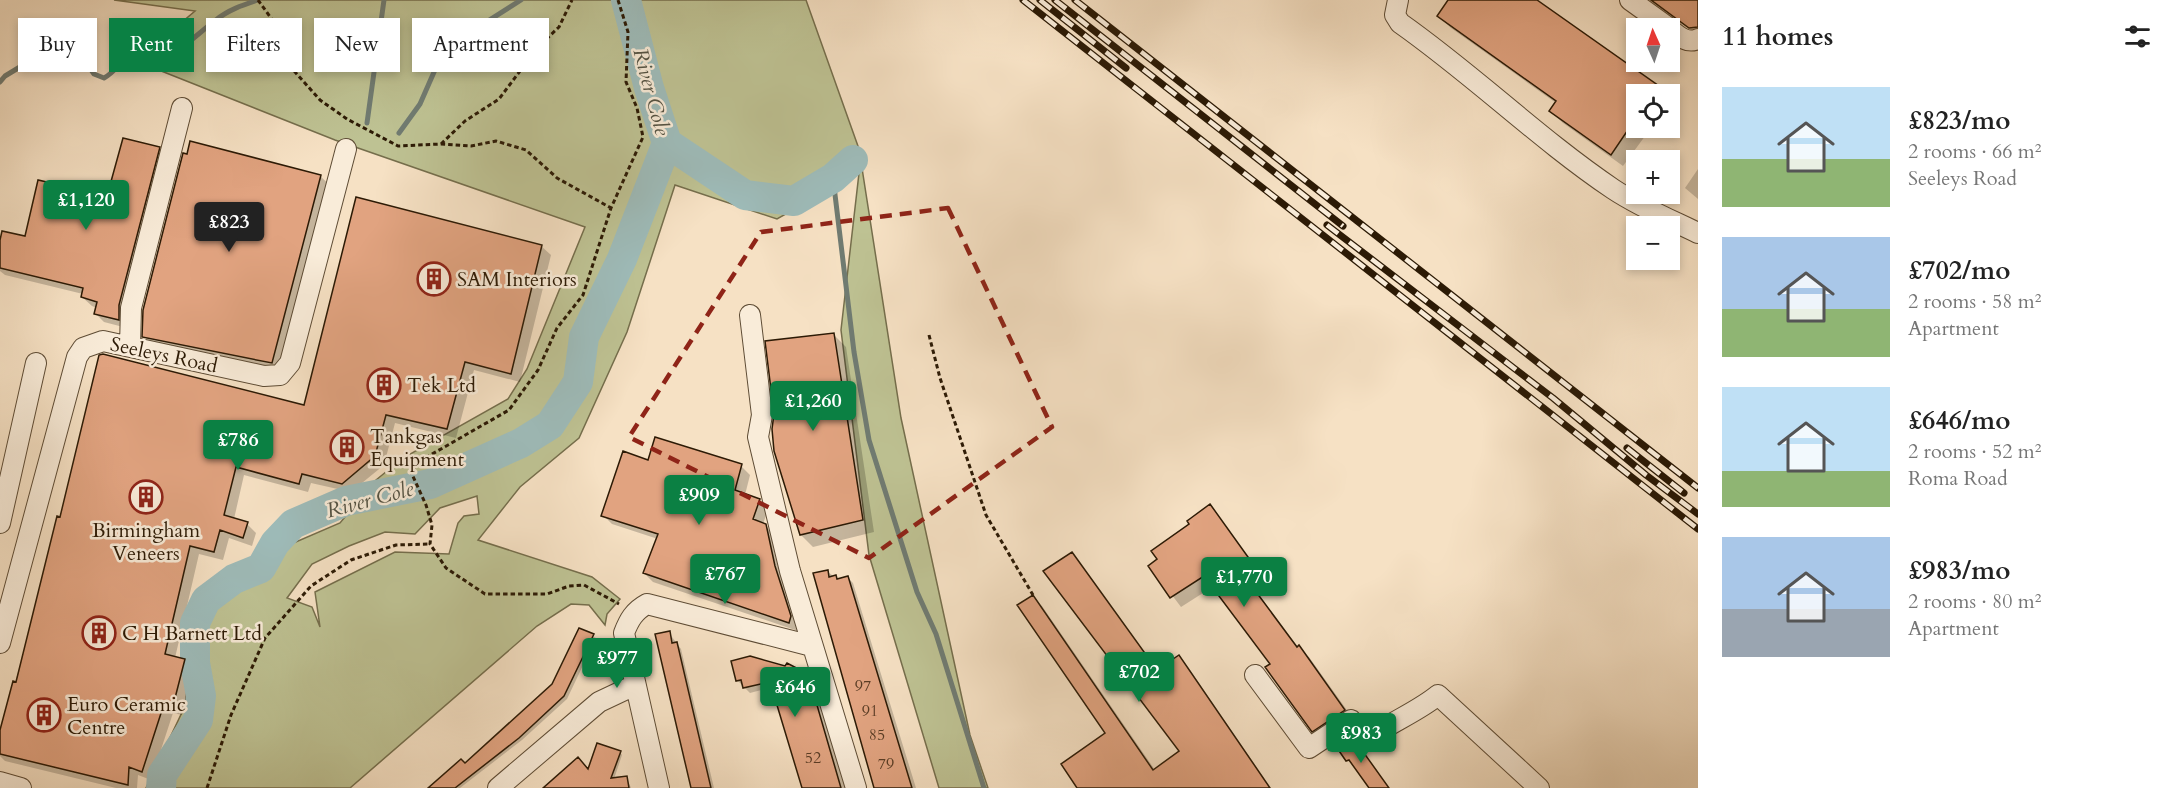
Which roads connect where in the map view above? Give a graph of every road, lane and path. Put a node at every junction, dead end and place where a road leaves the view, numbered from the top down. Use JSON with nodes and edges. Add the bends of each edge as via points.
{"nodes":[{"id":1,"x":572,"y":0,"type":"edge"},
{"id":2,"x":618,"y":0,"type":"edge"},
{"id":3,"x":1398,"y":0,"type":"edge"},
{"id":4,"x":1630,"y":0,"type":"edge"},
{"id":5,"x":259,"y":2,"type":"edge"},
{"id":6,"x":1654,"y":18,"type":"edge"},
{"id":7,"x":1680,"y":37,"type":"edge"},
{"id":8,"x":1698,"y":39,"type":"edge"},
{"id":9,"x":182,"y":108,"type":"dead end"},
{"id":10,"x":441,"y":144,"type":"junction"},
{"id":11,"x":346,"y":149,"type":"dead end"},
{"id":12,"x":611,"y":208,"type":"junction"},
{"id":13,"x":1691,"y":229,"type":"edge"},
{"id":14,"x":750,"y":315,"type":"dead end"},
{"id":15,"x":929,"y":335,"type":"dead end"},
{"id":16,"x":130,"y":346,"type":"junction"},
{"id":17,"x":36,"y":363,"type":"dead end"},
{"id":18,"x":0,"y":523,"type":"edge"},
{"id":19,"x":430,"y":544,"type":"junction"},
{"id":20,"x":1033,"y":595,"type":"dead end"},
{"id":21,"x":642,"y":606,"type":"junction"},
{"id":22,"x":0,"y":643,"type":"edge"},
{"id":23,"x":812,"y":646,"type":"junction"},
{"id":24,"x":1255,"y":675,"type":"dead end"},
{"id":25,"x":635,"y":685,"type":"junction"},
{"id":26,"x":0,"y":782,"type":"edge"},
{"id":27,"x":21,"y":788,"type":"edge"},
{"id":28,"x":207,"y":788,"type":"edge"},
{"id":29,"x":498,"y":788,"type":"edge"},
{"id":30,"x":659,"y":788,"type":"edge"},
{"id":31,"x":856,"y":788,"type":"edge"},
{"id":32,"x":1539,"y":788,"type":"edge"}],
"edges":[{"from":1,"to":10,"type":"path","via":[[559,27],[538,47],[499,99],[465,121]]},
{"from":2,"to":12,"type":"path","via":[[628,33],[626,82],[643,137]]},
{"from":3,"to":13,"type":"street","via":[[1395,15],[1400,23],[1613,189]]},
{"from":4,"to":6,"type":"street"},
{"from":5,"to":10,"type":"path","via":[[276,25],[279,54],[320,100],[398,146]]},
{"from":7,"to":8,"type":"street"},
{"from":9,"to":16,"type":"street","via":[[131,308]]},
{"from":10,"to":12,"type":"path","via":[[471,146],[495,141],[526,150],[557,178]]},
{"from":11,"to":16,"type":"street","name":"Seeleys Road","via":[[290,363],[280,375],[264,376]]},
{"from":12,"to":19,"type":"path","via":[[583,295],[557,328],[538,370],[509,410],[420,461],[411,472],[432,525]]},
{"from":14,"to":23,"type":"street","via":[[762,415],[758,437]]},
{"from":15,"to":20,"type":"path","via":[[986,515]]},
{"from":16,"to":22,"type":"street","name":"Seeleys Road","via":[[93,343],[77,357]]},
{"from":17,"to":18,"type":"street"},
{"from":19,"to":21,"type":"path","via":[[446,568],[485,594],[547,594],[584,585],[616,604]]},
{"from":19,"to":28,"type":"path","via":[[396,545],[351,560],[311,586],[265,638],[231,716]]},
{"from":21,"to":23,"type":"street","via":[[647,604]]},
{"from":21,"to":25,"type":"street","via":[[630,618],[624,633]]},
{"from":23,"to":31,"type":"street"},
{"from":24,"to":32,"type":"street","via":[[1309,748],[1351,720],[1365,741],[1438,695]]},
{"from":25,"to":29,"type":"street","via":[[599,702]]},
{"from":25,"to":30,"type":"street"},
{"from":26,"to":27,"type":"street"}]}
